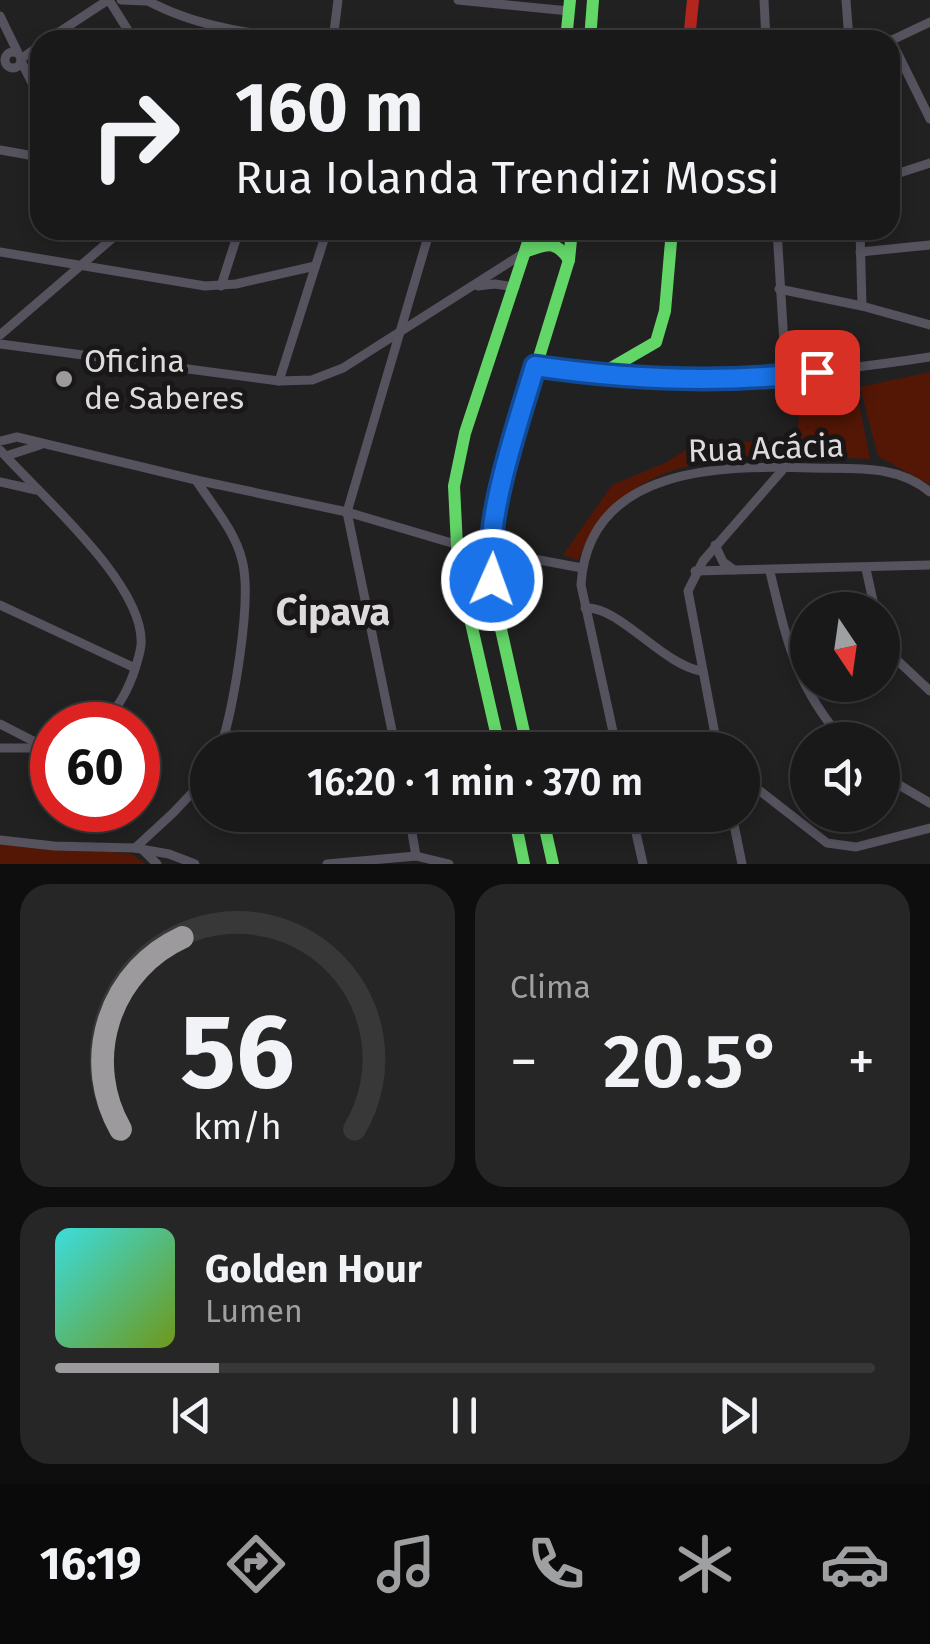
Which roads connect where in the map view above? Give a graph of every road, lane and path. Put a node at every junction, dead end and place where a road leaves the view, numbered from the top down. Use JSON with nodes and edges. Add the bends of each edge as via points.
{"nodes":[{"id":1,"x":147,"y":0,"type":"edge"},
{"id":2,"x":338,"y":0,"type":"edge"},
{"id":3,"x":458,"y":0,"type":"edge"},
{"id":4,"x":593,"y":0,"type":"edge"},
{"id":5,"x":693,"y":0,"type":"edge"},
{"id":6,"x":764,"y":0,"type":"edge"},
{"id":7,"x":846,"y":0,"type":"edge"},
{"id":8,"x":115,"y":1,"type":"edge"},
{"id":9,"x":569,"y":6,"type":"edge"},
{"id":10,"x":0,"y":16,"type":"edge"},
{"id":11,"x":930,"y":22,"type":"edge"},
{"id":12,"x":65,"y":30,"type":"edge"},
{"id":13,"x":129,"y":30,"type":"edge"},
{"id":14,"x":239,"y":30,"type":"edge"},
{"id":15,"x":334,"y":30,"type":"edge"},
{"id":16,"x":591,"y":30,"type":"edge"},
{"id":17,"x":690,"y":30,"type":"edge"},
{"id":18,"x":766,"y":30,"type":"edge"},
{"id":19,"x":848,"y":30,"type":"edge"},
{"id":20,"x":900,"y":37,"type":"edge"},
{"id":21,"x":11,"y":58,"type":"edge"},
{"id":22,"x":900,"y":59,"type":"edge"},
{"id":23,"x":30,"y":82,"type":"edge"},
{"id":24,"x":930,"y":119,"type":"edge"},
{"id":25,"x":0,"y":150,"type":"edge"},
{"id":26,"x":30,"y":155,"type":"edge"},
{"id":27,"x":930,"y":163,"type":"edge"},
{"id":28,"x":900,"y":173,"type":"edge"},
{"id":29,"x":111,"y":240,"type":"edge"},
{"id":30,"x":236,"y":240,"type":"edge"},
{"id":31,"x":324,"y":240,"type":"edge"},
{"id":32,"x":427,"y":240,"type":"edge"},
{"id":33,"x":530,"y":240,"type":"edge"},
{"id":34,"x":571,"y":240,"type":"edge"},
{"id":35,"x":671,"y":240,"type":"edge"},
{"id":36,"x":777,"y":240,"type":"edge"},
{"id":37,"x":860,"y":240,"type":"edge"},
{"id":38,"x":930,"y":245,"type":"edge"},
{"id":39,"x":527,"y":251,"type":"junction"},
{"id":40,"x":0,"y":252,"type":"edge"},
{"id":41,"x":860,"y":252,"type":"junction"},
{"id":42,"x":569,"y":260,"type":"junction"},
{"id":43,"x":82,"y":266,"type":"junction"},
{"id":44,"x":315,"y":266,"type":"junction"},
{"id":45,"x":221,"y":286,"type":"junction"},
{"id":46,"x":475,"y":286,"type":"junction"},
{"id":47,"x":515,"y":287,"type":"junction"},
{"id":48,"x":779,"y":290,"type":"junction"},
{"id":49,"x":862,"y":306,"type":"junction"},
{"id":50,"x":930,"y":325,"type":"edge"},
{"id":51,"x":0,"y":334,"type":"edge"},
{"id":52,"x":400,"y":334,"type":"junction"},
{"id":53,"x":0,"y":344,"type":"edge"},
{"id":54,"x":930,"y":357,"type":"edge"},
{"id":55,"x":535,"y":366,"type":"junction"},
{"id":56,"x":599,"y":375,"type":"junction"},
{"id":57,"x":786,"y":376,"type":"junction"},
{"id":58,"x":280,"y":381,"type":"junction"},
{"id":59,"x":0,"y":442,"type":"edge"},
{"id":60,"x":42,"y":445,"type":"junction"},
{"id":61,"x":3,"y":453,"type":"edge"},
{"id":62,"x":785,"y":467,"type":"junction"},
{"id":63,"x":196,"y":480,"type":"junction"},
{"id":64,"x":0,"y":482,"type":"edge"},
{"id":65,"x":38,"y":491,"type":"junction"},
{"id":66,"x":930,"y":492,"type":"edge"},
{"id":67,"x":347,"y":512,"type":"junction"},
{"id":68,"x":455,"y":544,"type":"junction"},
{"id":69,"x":715,"y":545,"type":"junction"},
{"id":70,"x":491,"y":551,"type":"junction"},
{"id":71,"x":930,"y":565,"type":"edge"},
{"id":72,"x":582,"y":568,"type":"junction"},
{"id":73,"x":866,"y":569,"type":"junction"},
{"id":74,"x":734,"y":570,"type":"junction"},
{"id":75,"x":695,"y":571,"type":"junction"},
{"id":76,"x":770,"y":572,"type":"junction"},
{"id":77,"x":871,"y":592,"type":"edge"},
{"id":78,"x":0,"y":605,"type":"edge"},
{"id":79,"x":585,"y":608,"type":"junction"},
{"id":80,"x":900,"y":662,"type":"edge"},
{"id":81,"x":135,"y":668,"type":"junction"},
{"id":82,"x":701,"y":671,"type":"junction"},
{"id":83,"x":930,"y":690,"type":"edge"},
{"id":84,"x":119,"y":702,"type":"edge"},
{"id":85,"x":829,"y":722,"type":"edge"},
{"id":86,"x":0,"y":724,"type":"edge"},
{"id":87,"x":226,"y":732,"type":"edge"},
{"id":88,"x":392,"y":732,"type":"edge"},
{"id":89,"x":496,"y":732,"type":"edge"},
{"id":90,"x":524,"y":732,"type":"edge"},
{"id":91,"x":613,"y":732,"type":"edge"},
{"id":92,"x":714,"y":732,"type":"edge"},
{"id":93,"x":30,"y":738,"type":"edge"},
{"id":94,"x":30,"y":747,"type":"edge"},
{"id":95,"x":0,"y":748,"type":"edge"},
{"id":96,"x":900,"y":786,"type":"edge"},
{"id":97,"x":760,"y":791,"type":"edge"},
{"id":98,"x":190,"y":796,"type":"edge"},
{"id":99,"x":930,"y":803,"type":"edge"},
{"id":100,"x":930,"y":828,"type":"edge"},
{"id":101,"x":412,"y":832,"type":"edge"},
{"id":102,"x":517,"y":832,"type":"edge"},
{"id":103,"x":546,"y":832,"type":"edge"},
{"id":104,"x":636,"y":832,"type":"edge"},
{"id":105,"x":735,"y":832,"type":"edge"},
{"id":106,"x":0,"y":840,"type":"edge"},
{"id":107,"x":139,"y":849,"type":"junction"},
{"id":108,"x":416,"y":856,"type":"junction"},
{"id":109,"x":157,"y":864,"type":"edge"},
{"id":110,"x":195,"y":864,"type":"edge"},
{"id":111,"x":328,"y":864,"type":"edge"},
{"id":112,"x":449,"y":864,"type":"edge"},
{"id":113,"x":524,"y":864,"type":"edge"},
{"id":114,"x":553,"y":864,"type":"edge"},
{"id":115,"x":644,"y":864,"type":"edge"},
{"id":116,"x":742,"y":864,"type":"edge"}],
"edges":[{"from":1,"to":8,"type":"street"},
{"from":1,"to":14,"type":"street","via":[[208,26]]},
{"from":2,"to":15,"type":"street"},
{"from":3,"to":9,"type":"street"},
{"from":4,"to":16,"type":"main road"},
{"from":5,"to":17,"type":"main road"},
{"from":6,"to":18,"type":"street"},
{"from":7,"to":19,"type":"street"},
{"from":8,"to":12,"type":"street"},
{"from":8,"to":13,"type":"street"},
{"from":10,"to":21,"type":"street"},
{"from":11,"to":20,"type":"street"},
{"from":21,"to":23,"type":"street"},
{"from":22,"to":24,"type":"street"},
{"from":25,"to":26,"type":"street"},
{"from":27,"to":28,"type":"street"},
{"from":29,"to":43,"type":"street"},
{"from":30,"to":45,"type":"street"},
{"from":31,"to":44,"type":"street"},
{"from":32,"to":52,"type":"street"},
{"from":33,"to":39,"type":"main road"},
{"from":34,"to":42,"type":"main road"},
{"from":35,"to":56,"type":"main road","via":[[659,338]]},
{"from":36,"to":48,"type":"street"},
{"from":37,"to":41,"type":"street"},
{"from":38,"to":41,"type":"street"},
{"from":39,"to":42,"type":"main road","via":[[551,242]]},
{"from":39,"to":46,"type":"street"},
{"from":39,"to":47,"type":"main road"},
{"from":40,"to":43,"type":"street"},
{"from":41,"to":49,"type":"street"},
{"from":42,"to":55,"type":"main road"},
{"from":43,"to":45,"type":"street"},
{"from":43,"to":51,"type":"street"},
{"from":44,"to":45,"type":"street"},
{"from":44,"to":58,"type":"street"},
{"from":46,"to":47,"type":"street"},
{"from":46,"to":52,"type":"street"},
{"from":47,"to":68,"type":"main road","via":[[459,456]]},
{"from":48,"to":49,"type":"street"},
{"from":48,"to":57,"type":"street"},
{"from":49,"to":50,"type":"street"},
{"from":52,"to":58,"type":"street","via":[[328,376]]},
{"from":52,"to":67,"type":"street"},
{"from":53,"to":58,"type":"street"},
{"from":54,"to":57,"type":"street"},
{"from":55,"to":56,"type":"main road"},
{"from":55,"to":70,"type":"main road"},
{"from":56,"to":57,"type":"street","via":[[680,381]]},
{"from":59,"to":60,"type":"street","via":[[12,437]]},
{"from":60,"to":61,"type":"street"},
{"from":60,"to":63,"type":"street"},
{"from":61,"to":65,"type":"street"},
{"from":62,"to":66,"type":"street","name":"Rua Acácia","via":[[885,470]]},
{"from":62,"to":69,"type":"street"},
{"from":62,"to":72,"type":"street","name":"Rua Acácia","via":[[695,472],[644,488],[593,535]]},
{"from":63,"to":67,"type":"street"},
{"from":63,"to":87,"type":"street","via":[[237,545],[246,583]]},
{"from":64,"to":65,"type":"street"},
{"from":65,"to":81,"type":"street","via":[[129,597],[142,644]]},
{"from":67,"to":68,"type":"street"},
{"from":67,"to":88,"type":"street"},
{"from":68,"to":89,"type":"main road"},
{"from":69,"to":74,"type":"street"},
{"from":69,"to":75,"type":"street"},
{"from":70,"to":72,"type":"street"},
{"from":70,"to":90,"type":"main road","via":[[494,598]]},
{"from":71,"to":73,"type":"street"},
{"from":72,"to":79,"type":"street"},
{"from":73,"to":76,"type":"street"},
{"from":73,"to":77,"type":"street"},
{"from":74,"to":75,"type":"street"},
{"from":74,"to":76,"type":"street"},
{"from":75,"to":82,"type":"street","via":[[688,598]]},
{"from":76,"to":85,"type":"street","via":[[800,679]]},
{"from":78,"to":81,"type":"street"},
{"from":79,"to":82,"type":"street","via":[[602,610],[682,666]]},
{"from":79,"to":91,"type":"street"},
{"from":80,"to":83,"type":"street"},
{"from":81,"to":84,"type":"street"},
{"from":82,"to":92,"type":"street"},
{"from":86,"to":93,"type":"street"},
{"from":94,"to":95,"type":"street"},
{"from":96,"to":99,"type":"street"},
{"from":97,"to":100,"type":"street","via":[[827,844],[856,847]]},
{"from":98,"to":107,"type":"street"},
{"from":101,"to":108,"type":"street"},
{"from":102,"to":113,"type":"main road"},
{"from":103,"to":114,"type":"main road"},
{"from":104,"to":115,"type":"street"},
{"from":105,"to":116,"type":"street"},
{"from":106,"to":107,"type":"street"},
{"from":107,"to":109,"type":"street"},
{"from":107,"to":110,"type":"street"},
{"from":108,"to":111,"type":"street"},
{"from":108,"to":112,"type":"street"}]}
